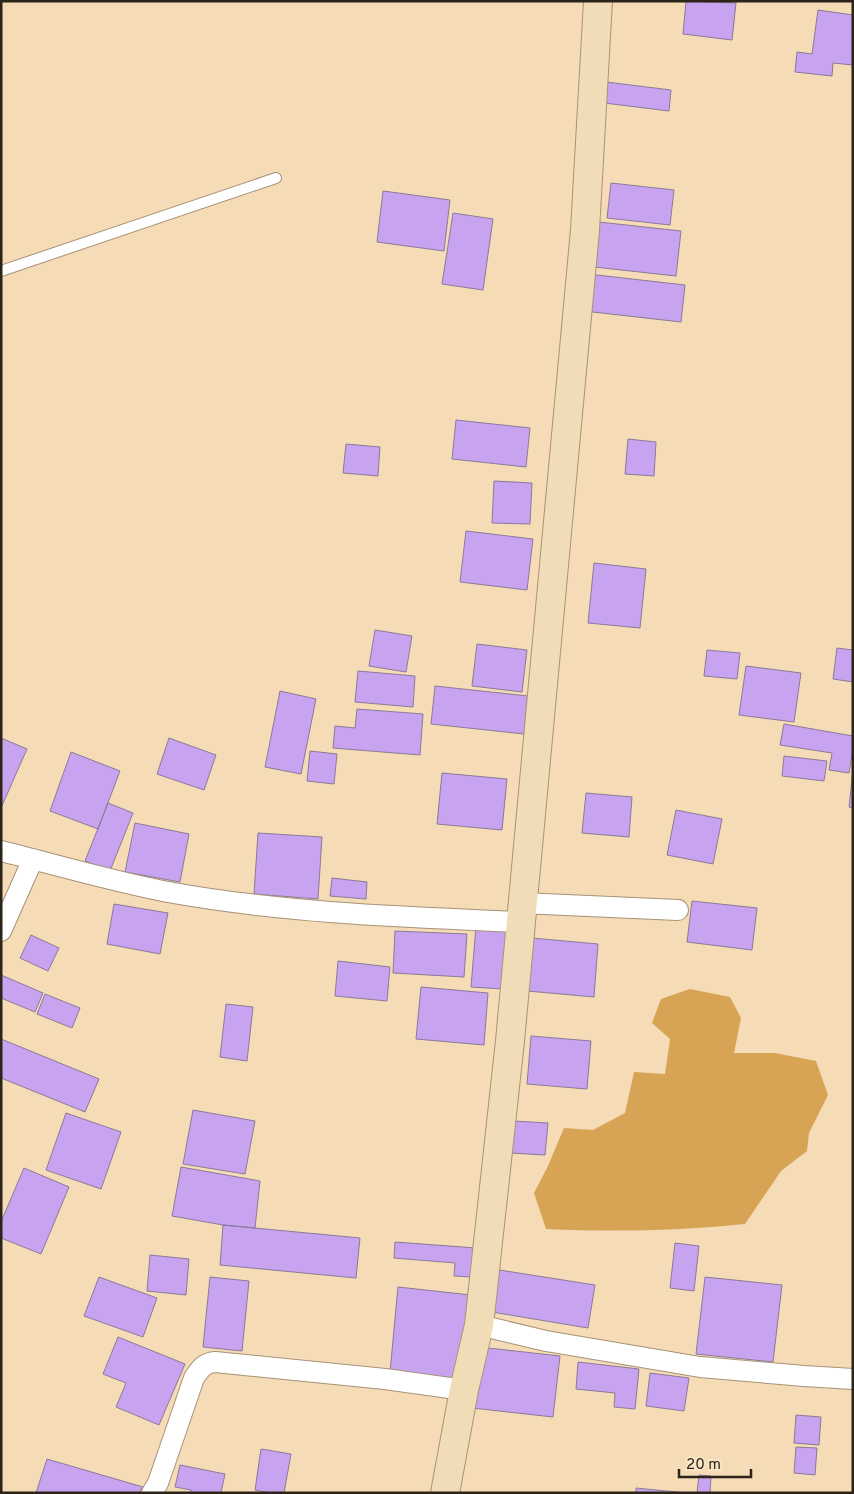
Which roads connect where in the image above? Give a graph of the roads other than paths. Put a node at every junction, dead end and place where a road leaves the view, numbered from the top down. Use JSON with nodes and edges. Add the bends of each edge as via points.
{"nodes":[{"id":1,"x":598,"y":1,"type":"edge"},
{"id":2,"x":276,"y":178,"type":"dead end"},
{"id":3,"x":1,"y":271,"type":"edge"},
{"id":4,"x":1,"y":852,"type":"edge"},
{"id":5,"x":32,"y":859,"type":"junction"},
{"id":6,"x":678,"y":910,"type":"dead end"},
{"id":7,"x":521,"y":912,"type":"junction"},
{"id":8,"x":1,"y":930,"type":"edge"},
{"id":9,"x":479,"y":1325,"type":"junction"},
{"id":10,"x":853,"y":1379,"type":"edge"},
{"id":11,"x":464,"y":1390,"type":"junction"},
{"id":12,"x":152,"y":1493,"type":"edge"},
{"id":13,"x":445,"y":1493,"type":"edge"}],
"edges":[{"from":1,"to":7,"type":"street","via":[[585,230]]},
{"from":2,"to":3,"type":"lane"},
{"from":4,"to":5,"type":"street"},
{"from":5,"to":7,"type":"street","via":[[169,892],[292,909],[411,917]]},
{"from":5,"to":8,"type":"street"},
{"from":6,"to":7,"type":"street"},
{"from":7,"to":9,"type":"street"},
{"from":9,"to":10,"type":"street","via":[[546,1342],[700,1367]]},
{"from":9,"to":11,"type":"street"},
{"from":11,"to":12,"type":"street","via":[[385,1379],[207,1363],[194,1378],[158,1484]]},
{"from":11,"to":13,"type":"street"}]}
